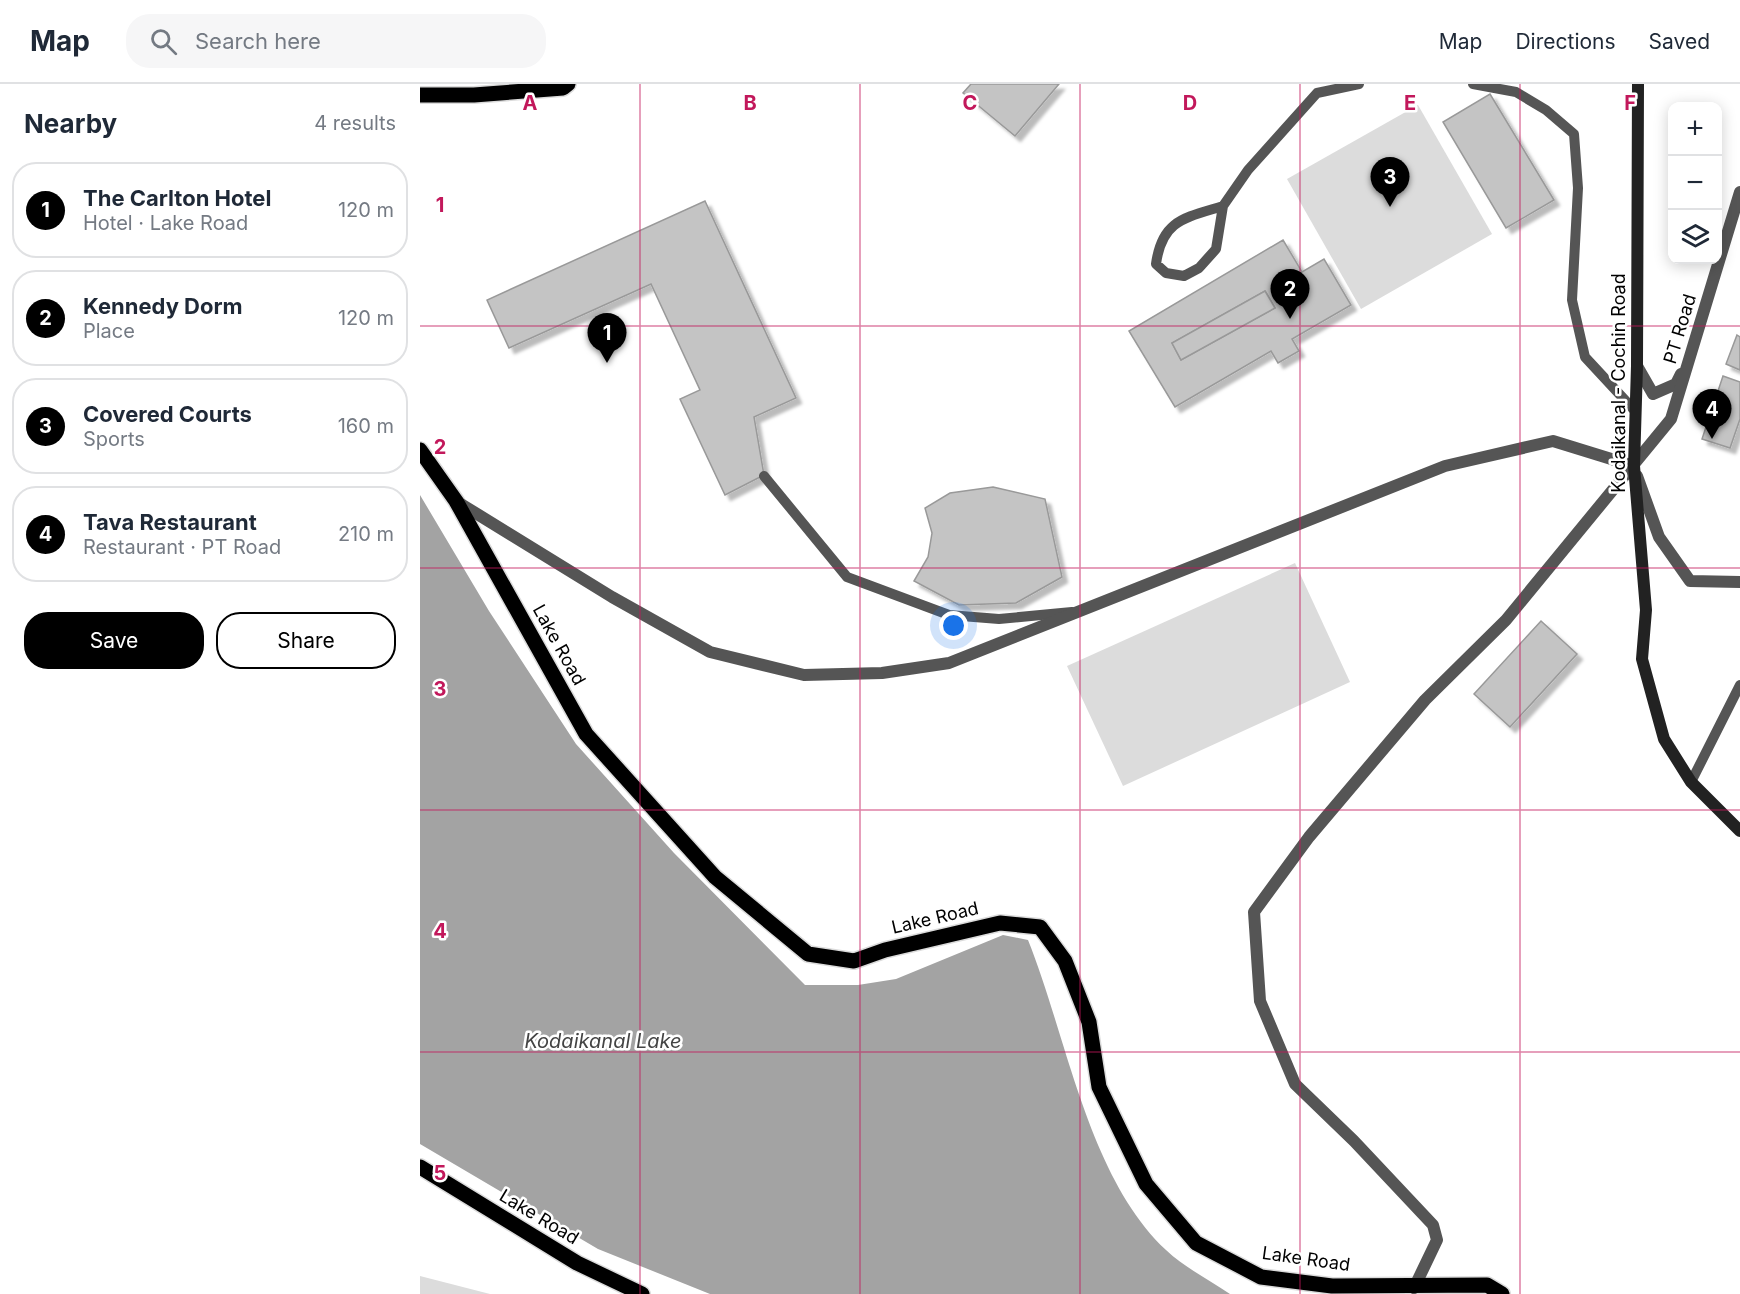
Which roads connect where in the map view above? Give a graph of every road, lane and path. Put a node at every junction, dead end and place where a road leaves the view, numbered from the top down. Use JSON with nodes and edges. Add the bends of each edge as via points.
{"nodes":[{"id":1,"x":568,"y":84,"type":"edge"},
{"id":2,"x":1359,"y":84,"type":"edge"},
{"id":3,"x":1473,"y":84,"type":"edge"},
{"id":4,"x":1638,"y":84,"type":"edge"},
{"id":5,"x":420,"y":95,"type":"edge"},
{"id":6,"x":1740,"y":192,"type":"edge"},
{"id":7,"x":1223,"y":206,"type":"junction"},
{"id":8,"x":1696,"y":340,"type":"junction"},
{"id":9,"x":1637,"y":366,"type":"junction"},
{"id":10,"x":1636,"y":412,"type":"junction"},
{"id":11,"x":420,"y":450,"type":"edge"},
{"id":12,"x":1634,"y":466,"type":"junction"},
{"id":13,"x":764,"y":476,"type":"dead end"},
{"id":14,"x":456,"y":501,"type":"junction"},
{"id":15,"x":1740,"y":582,"type":"edge"},
{"id":16,"x":1081,"y":611,"type":"junction"},
{"id":17,"x":1740,"y":685,"type":"edge"},
{"id":18,"x":1691,"y":782,"type":"junction"},
{"id":19,"x":1740,"y":831,"type":"edge"},
{"id":20,"x":420,"y":1167,"type":"edge"},
{"id":21,"x":1414,"y":1288,"type":"junction"},
{"id":22,"x":642,"y":1294,"type":"edge"},
{"id":23,"x":1503,"y":1294,"type":"edge"}],
"edges":[{"from":1,"to":5,"type":"main road","via":[[563,88],[474,96]]},
{"from":2,"to":7,"type":"lane","via":[[1317,93],[1248,170]]},
{"from":3,"to":10,"type":"lane","via":[[1516,92],[1546,110],[1574,134],[1578,189],[1572,300],[1582,346],[1585,357]]},
{"from":4,"to":9,"type":"main road","name":"Kodaikanal - Cochin Road"},
{"from":6,"to":8,"type":"street","name":"PT Road"},
{"from":7,"to":7,"type":"lane","via":[[1216,249],[1199,268],[1184,276],[1166,273],[1156,264],[1159,242],[1175,222]]},
{"from":8,"to":9,"type":"street","via":[[1676,384],[1653,394]]},
{"from":8,"to":12,"type":"street","name":"PT Road","via":[[1671,419]]},
{"from":9,"to":10,"type":"main road","name":"Kodaikanal - Cochin Road"},
{"from":10,"to":12,"type":"main road","name":"Kodaikanal - Cochin Road"},
{"from":11,"to":14,"type":"main road","name":"Lake Road"},
{"from":12,"to":15,"type":"street","via":[[1659,537],[1689,581]]},
{"from":12,"to":16,"type":"street","via":[[1553,441],[1445,466]]},
{"from":12,"to":18,"type":"main road","name":"Kodaikanal - Cochin Road","via":[[1646,610],[1642,659],[1664,739]]},
{"from":12,"to":21,"type":"street","name":"PT Road","via":[[1506,620],[1425,700],[1309,837],[1254,912],[1260,1001],[1295,1084],[1433,1225],[1437,1240]]},
{"from":13,"to":16,"type":"lane","via":[[847,577],[949,615],[999,619]]},
{"from":14,"to":16,"type":"street","via":[[710,652],[804,675],[882,673],[950,663]]},
{"from":14,"to":21,"type":"main road","name":"Lake Road","via":[[586,734],[715,877],[808,954],[854,961],[1000,923],[1040,927],[1065,961],[1089,1022],[1099,1087],[1146,1184],[1197,1243],[1261,1276],[1332,1286]]},
{"from":17,"to":18,"type":"lane"},
{"from":18,"to":19,"type":"main road","name":"Kodaikanal - Cochin Road"},
{"from":20,"to":22,"type":"main road","name":"Lake Road","via":[[578,1263]]},
{"from":21,"to":23,"type":"main road","name":"Lake Road","via":[[1487,1285]]}]}
